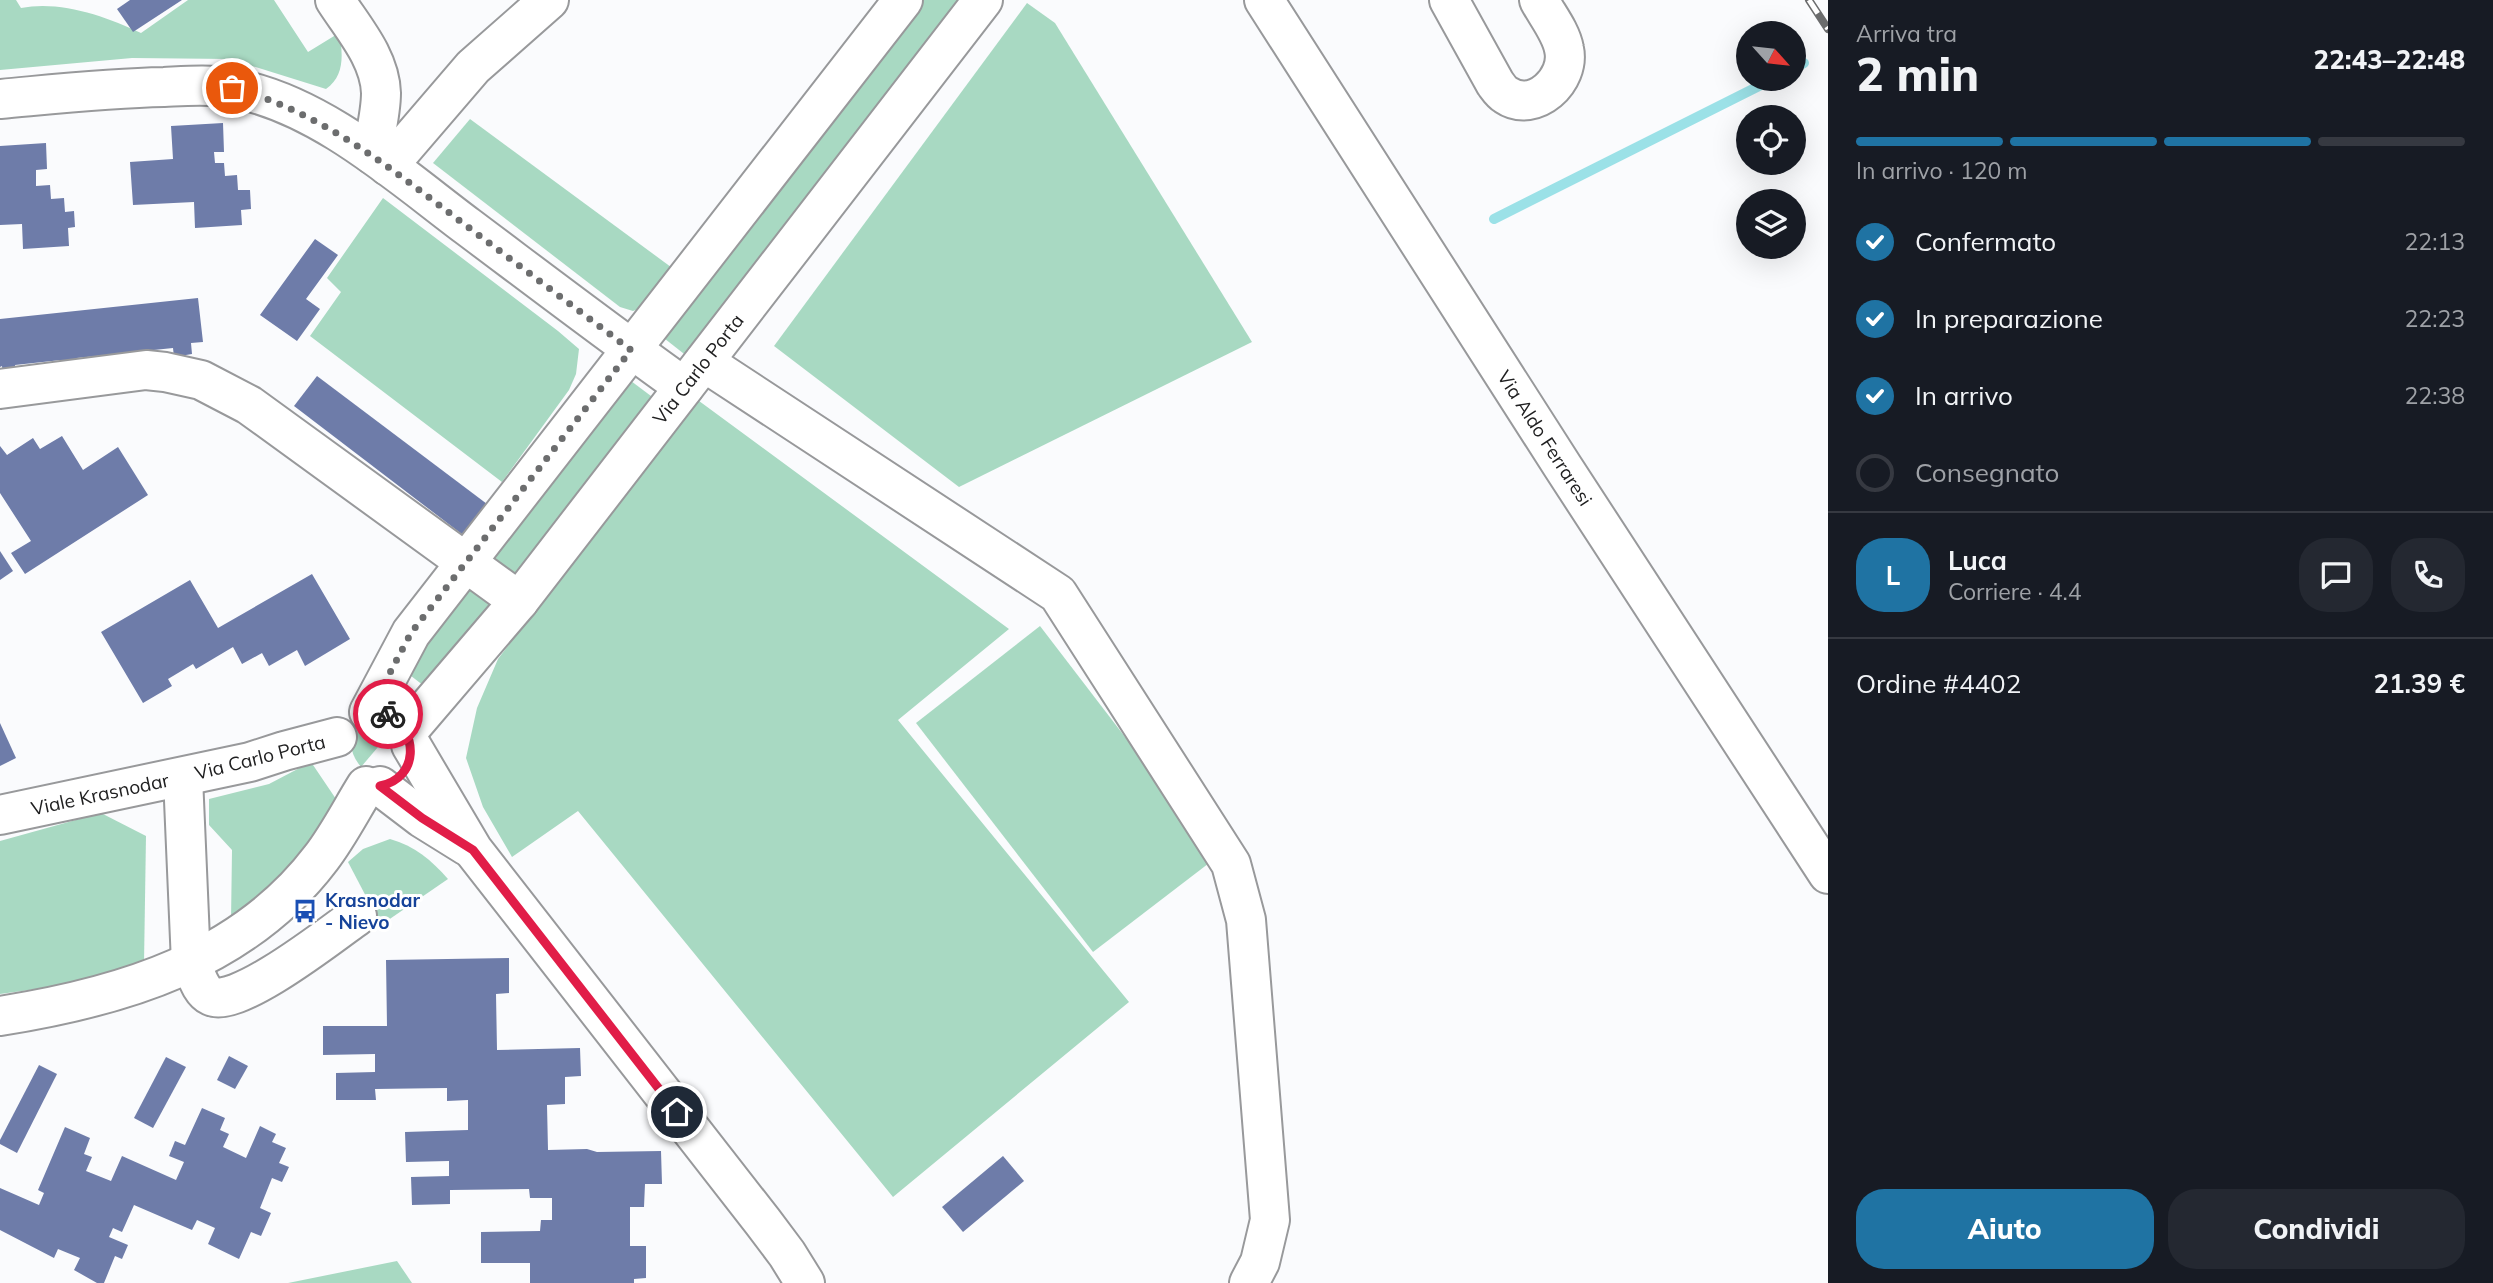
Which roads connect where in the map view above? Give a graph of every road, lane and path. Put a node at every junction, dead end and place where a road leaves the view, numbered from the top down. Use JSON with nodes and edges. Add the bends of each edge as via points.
{"nodes":[{"id":1,"x":334,"y":0,"type":"edge"},
{"id":2,"x":549,"y":0,"type":"edge"},
{"id":3,"x":903,"y":0,"type":"edge"},
{"id":4,"x":983,"y":0,"type":"edge"},
{"id":5,"x":1264,"y":0,"type":"edge"},
{"id":6,"x":1449,"y":0,"type":"edge"},
{"id":7,"x":1539,"y":0,"type":"edge"},
{"id":8,"x":0,"y":99,"type":"edge"},
{"id":9,"x":380,"y":160,"type":"junction"},
{"id":10,"x":631,"y":350,"type":"junction"},
{"id":11,"x":694,"y":374,"type":"junction"},
{"id":12,"x":0,"y":389,"type":"edge"},
{"id":13,"x":467,"y":561,"type":"junction"},
{"id":14,"x":519,"y":601,"type":"junction"},
{"id":15,"x":369,"y":712,"type":"junction"},
{"id":16,"x":337,"y":737,"type":"junction"},
{"id":17,"x":409,"y":738,"type":"junction"},
{"id":18,"x":183,"y":777,"type":"junction"},
{"id":19,"x":373,"y":786,"type":"junction"},
{"id":20,"x":0,"y":815,"type":"edge"},
{"id":21,"x":473,"y":850,"type":"junction"},
{"id":22,"x":1828,"y":874,"type":"edge"},
{"id":23,"x":358,"y":916,"type":"dead end"},
{"id":24,"x":191,"y":964,"type":"junction"},
{"id":25,"x":0,"y":1016,"type":"edge"},
{"id":26,"x":805,"y":1283,"type":"edge"},
{"id":27,"x":1249,"y":1283,"type":"edge"}],
"edges":[{"from":1,"to":9,"type":"street","via":[[378,74]]},
{"from":2,"to":9,"type":"street","via":[[472,68]]},
{"from":3,"to":10,"type":"street"},
{"from":4,"to":11,"type":"street","name":"Via Carlo Porta"},
{"from":5,"to":22,"type":"street","name":"Via Aldo Ferraresi"},
{"from":6,"to":7,"type":"street","via":[[1495,83],[1504,95],[1517,100],[1544,93],[1563,74],[1564,48]]},
{"from":8,"to":9,"type":"street","via":[[122,88],[232,88],[316,120]]},
{"from":9,"to":10,"type":"street"},
{"from":10,"to":11,"type":"street"},
{"from":10,"to":13,"type":"street"},
{"from":11,"to":14,"type":"street","name":"Via Carlo Porta"},
{"from":11,"to":27,"type":"street","via":[[1058,594],[1231,864],[1246,920],[1270,1220],[1260,1262]]},
{"from":12,"to":13,"type":"street","via":[[146,370],[201,380],[249,405]]},
{"from":13,"to":14,"type":"street"},
{"from":13,"to":15,"type":"street","via":[[411,633]]},
{"from":14,"to":17,"type":"street","name":"Via Carlo Porta"},
{"from":15,"to":16,"type":"street","via":[[352,717]]},
{"from":15,"to":17,"type":"street","via":[[389,714]]},
{"from":16,"to":18,"type":"street","name":"Via Carlo Porta"},
{"from":16,"to":19,"type":"street","via":[[335,750],[342,771]]},
{"from":17,"to":19,"type":"street","via":[[407,766],[401,775]]},
{"from":17,"to":21,"type":"street"},
{"from":18,"to":20,"type":"street","name":"Viale Krasnodar"},
{"from":18,"to":24,"type":"street","name":"Viale Krasnodar"},
{"from":19,"to":21,"type":"street"},
{"from":19,"to":24,"type":"street","via":[[321,859],[288,893],[231,941]]},
{"from":21,"to":26,"type":"street","via":[[763,1222]]},
{"from":23,"to":24,"type":"street","name":"Viale Krasnodar","via":[[253,988],[224,999],[210,996]]},
{"from":24,"to":25,"type":"street","via":[[120,991]]}]}
